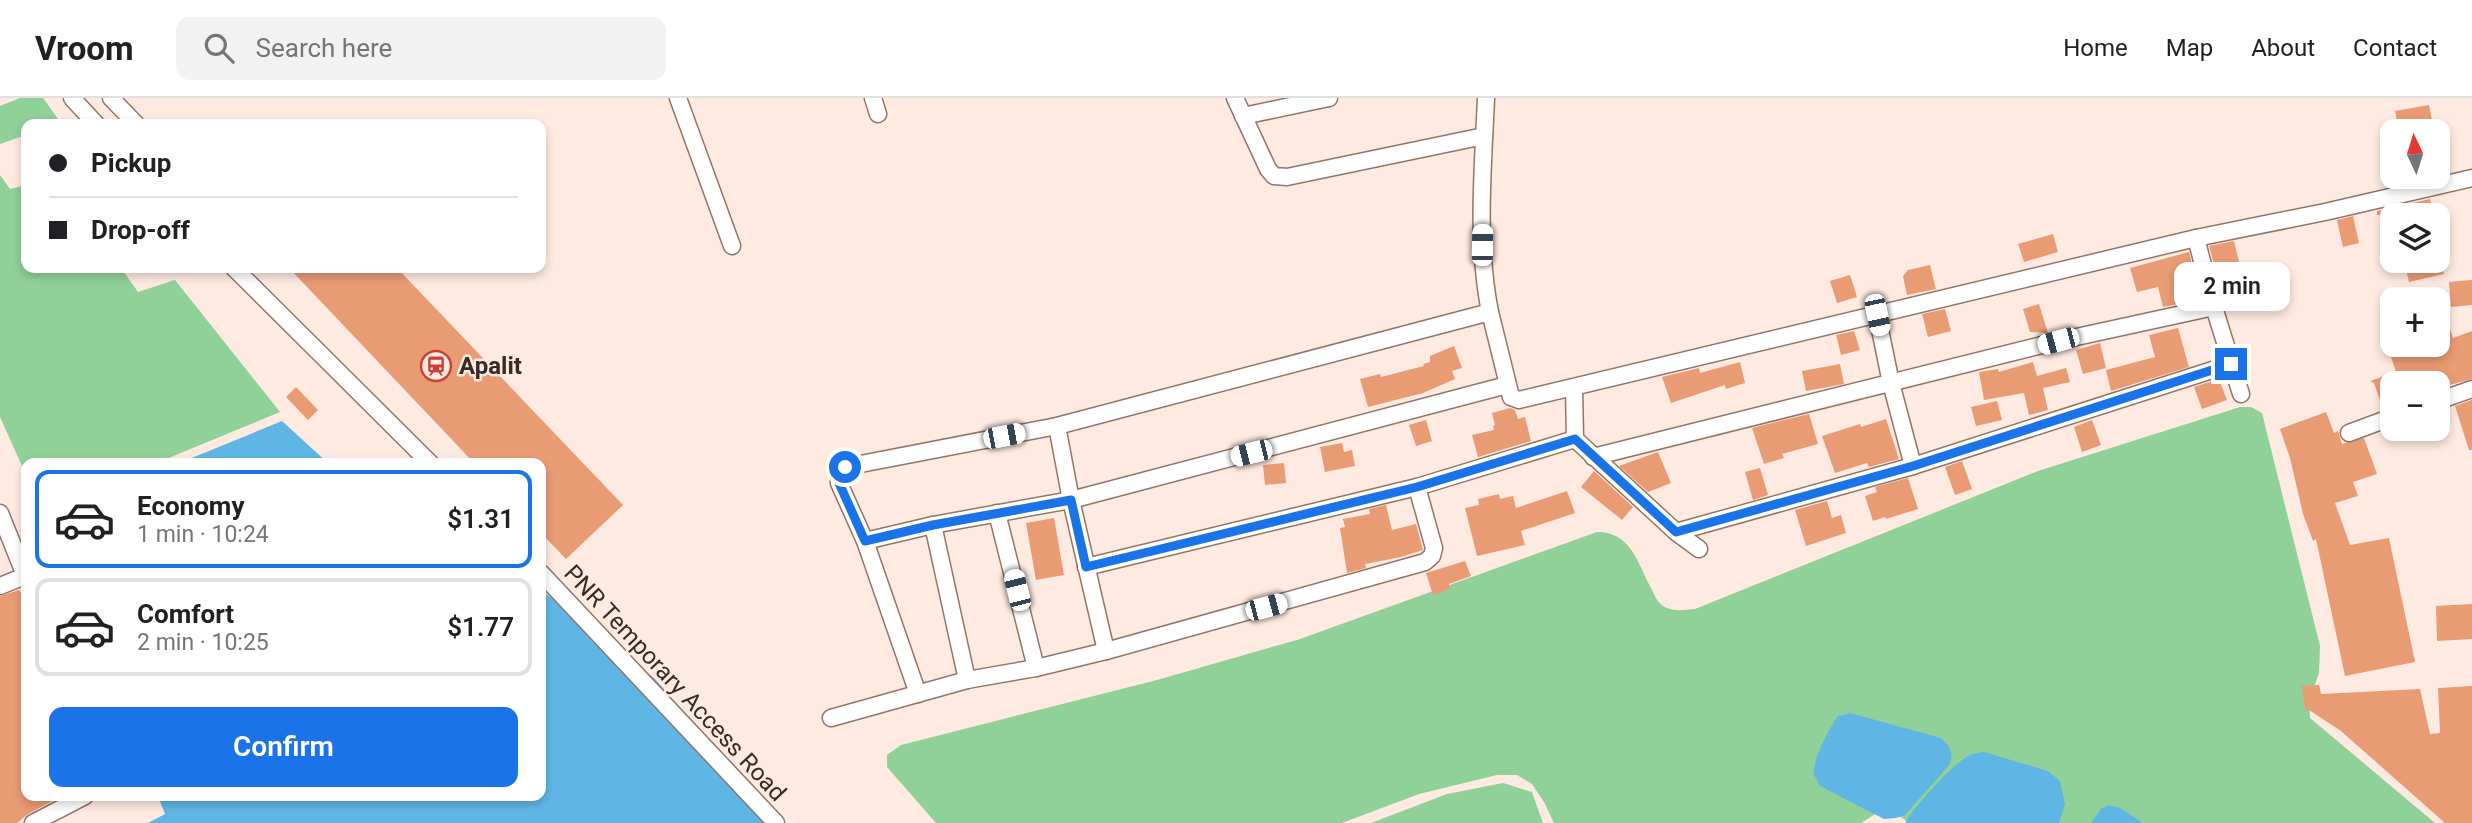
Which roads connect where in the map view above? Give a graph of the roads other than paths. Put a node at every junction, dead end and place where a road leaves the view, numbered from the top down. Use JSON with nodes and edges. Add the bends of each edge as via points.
{"nodes":[{"id":1,"x":72,"y":98,"type":"edge"},
{"id":2,"x":111,"y":98,"type":"edge"},
{"id":3,"x":678,"y":98,"type":"edge"},
{"id":4,"x":873,"y":98,"type":"edge"},
{"id":5,"x":1235,"y":98,"type":"edge"},
{"id":6,"x":1329,"y":98,"type":"edge"},
{"id":7,"x":1486,"y":98,"type":"edge"},
{"id":8,"x":878,"y":114,"type":"dead end"},
{"id":9,"x":1243,"y":116,"type":"junction"},
{"id":10,"x":91,"y":119,"type":"edge"},
{"id":11,"x":131,"y":119,"type":"edge"},
{"id":12,"x":1484,"y":136,"type":"junction"},
{"id":13,"x":2472,"y":178,"type":"edge"},
{"id":14,"x":2196,"y":238,"type":"junction"},
{"id":15,"x":732,"y":246,"type":"dead end"},
{"id":16,"x":239,"y":273,"type":"edge"},
{"id":17,"x":2214,"y":307,"type":"junction"},
{"id":18,"x":1490,"y":312,"type":"junction"},
{"id":19,"x":1877,"y":315,"type":"junction"},
{"id":20,"x":2231,"y":364,"type":"junction"},
{"id":21,"x":1891,"y":383,"type":"junction"},
{"id":22,"x":1507,"y":385,"type":"junction"},
{"id":23,"x":1574,"y":388,"type":"junction"},
{"id":24,"x":2472,"y":389,"type":"edge"},
{"id":25,"x":2241,"y":394,"type":"dead end"},
{"id":26,"x":2450,"y":397,"type":"edge"},
{"id":27,"x":2380,"y":421,"type":"edge"},
{"id":28,"x":1057,"y":426,"type":"junction"},
{"id":29,"x":2349,"y":433,"type":"dead end"},
{"id":30,"x":1575,"y":439,"type":"junction"},
{"id":31,"x":1593,"y":457,"type":"junction"},
{"id":32,"x":425,"y":458,"type":"edge"},
{"id":33,"x":1913,"y":466,"type":"junction"},
{"id":34,"x":1417,"y":487,"type":"junction"},
{"id":35,"x":1071,"y":500,"type":"junction"},
{"id":36,"x":0,"y":513,"type":"edge"},
{"id":37,"x":997,"y":513,"type":"junction"},
{"id":38,"x":933,"y":525,"type":"junction"},
{"id":39,"x":1676,"y":532,"type":"junction"},
{"id":40,"x":865,"y":541,"type":"junction"},
{"id":41,"x":1699,"y":549,"type":"dead end"},
{"id":42,"x":21,"y":565,"type":"edge"},
{"id":43,"x":1086,"y":567,"type":"junction"},
{"id":44,"x":546,"y":578,"type":"edge"},
{"id":45,"x":21,"y":579,"type":"edge"},
{"id":46,"x":0,"y":586,"type":"edge"},
{"id":47,"x":1106,"y":651,"type":"junction"},
{"id":48,"x":1036,"y":668,"type":"junction"},
{"id":49,"x":967,"y":680,"type":"junction"},
{"id":50,"x":918,"y":695,"type":"junction"},
{"id":51,"x":831,"y":718,"type":"dead end"},
{"id":52,"x":75,"y":801,"type":"edge"},
{"id":53,"x":33,"y":823,"type":"edge"},
{"id":54,"x":776,"y":823,"type":"edge"}],
"edges":[{"from":1,"to":10,"type":"street"},
{"from":2,"to":11,"type":"street"},
{"from":3,"to":15,"type":"street"},
{"from":4,"to":8,"type":"street"},
{"from":5,"to":9,"type":"street"},
{"from":6,"to":9,"type":"street"},
{"from":7,"to":12,"type":"street"},
{"from":9,"to":12,"type":"street","via":[[1274,176]]},
{"from":12,"to":18,"type":"street","via":[[1482,245]]},
{"from":13,"to":14,"type":"street"},
{"from":14,"to":17,"type":"street"},
{"from":14,"to":19,"type":"street"},
{"from":16,"to":32,"type":"street"},
{"from":17,"to":20,"type":"street"},
{"from":17,"to":21,"type":"street"},
{"from":18,"to":22,"type":"street"},
{"from":18,"to":28,"type":"street"},
{"from":19,"to":21,"type":"street"},
{"from":19,"to":23,"type":"street"},
{"from":20,"to":25,"type":"street"},
{"from":20,"to":33,"type":"street"},
{"from":21,"to":31,"type":"street"},
{"from":21,"to":33,"type":"street"},
{"from":22,"to":23,"type":"street","via":[[1514,400]]},
{"from":22,"to":35,"type":"street"},
{"from":23,"to":30,"type":"street"},
{"from":24,"to":26,"type":"street"},
{"from":27,"to":29,"type":"street"},
{"from":28,"to":35,"type":"street"},
{"from":28,"to":40,"type":"street","via":[[845,467],[839,483]]},
{"from":30,"to":31,"type":"street"},
{"from":30,"to":34,"type":"street"},
{"from":31,"to":39,"type":"street"},
{"from":33,"to":39,"type":"street"},
{"from":34,"to":43,"type":"street"},
{"from":34,"to":47,"type":"street","via":[[1434,548],[1426,562]]},
{"from":35,"to":37,"type":"street"},
{"from":35,"to":43,"type":"street"},
{"from":36,"to":42,"type":"street"},
{"from":37,"to":38,"type":"street"},
{"from":37,"to":48,"type":"street"},
{"from":38,"to":40,"type":"street"},
{"from":38,"to":49,"type":"street"},
{"from":39,"to":41,"type":"street"},
{"from":40,"to":50,"type":"street"},
{"from":43,"to":47,"type":"street"},
{"from":44,"to":54,"type":"street","name":"PNR Temporary Access Road"},
{"from":45,"to":46,"type":"street"},
{"from":47,"to":48,"type":"street"},
{"from":48,"to":49,"type":"street"},
{"from":49,"to":50,"type":"street"},
{"from":50,"to":51,"type":"street"},
{"from":52,"to":53,"type":"street"}]}
